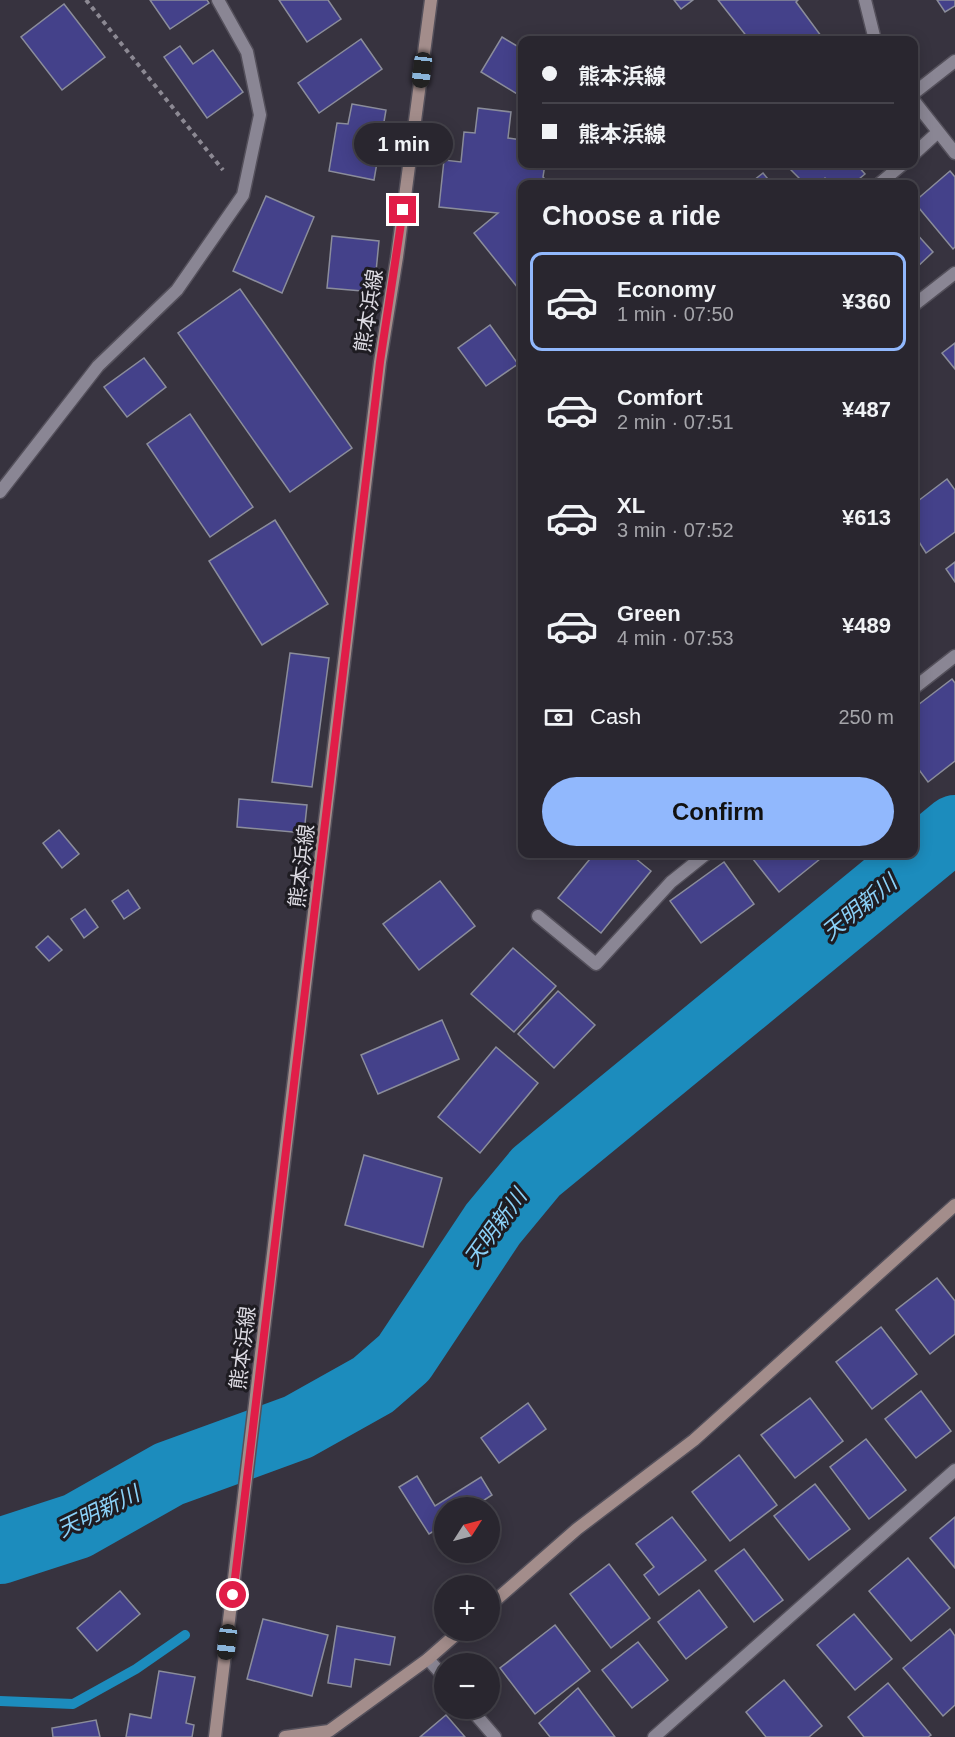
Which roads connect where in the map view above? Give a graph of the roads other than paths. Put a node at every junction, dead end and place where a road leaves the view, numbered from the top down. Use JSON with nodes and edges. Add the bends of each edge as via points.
{"nodes":[{"id":1,"x":218,"y":0,"type":"edge"},
{"id":2,"x":431,"y":0,"type":"edge"},
{"id":3,"x":866,"y":0,"type":"edge"},
{"id":4,"x":874,"y":36,"type":"edge"},
{"id":5,"x":955,"y":61,"type":"edge"},
{"id":6,"x":918,"y":90,"type":"edge"},
{"id":7,"x":918,"y":106,"type":"edge"},
{"id":8,"x":938,"y":132,"type":"junction"},
{"id":9,"x":918,"y":150,"type":"edge"},
{"id":10,"x":955,"y":153,"type":"edge"},
{"id":11,"x":898,"y":168,"type":"edge"},
{"id":12,"x":884,"y":180,"type":"edge"},
{"id":13,"x":955,"y":273,"type":"edge"},
{"id":14,"x":918,"y":302,"type":"edge"},
{"id":15,"x":0,"y":492,"type":"edge"},
{"id":16,"x":955,"y":656,"type":"edge"},
{"id":17,"x":918,"y":685,"type":"edge"},
{"id":18,"x":701,"y":858,"type":"edge"},
{"id":19,"x":538,"y":916,"type":"dead end"},
{"id":20,"x":955,"y":1205,"type":"edge"},
{"id":21,"x":955,"y":1470,"type":"edge"},
{"id":22,"x":500,"y":1596,"type":"edge"},
{"id":23,"x":448,"y":1641,"type":"edge"},
{"id":24,"x":428,"y":1659,"type":"junction"},
{"id":25,"x":434,"y":1666,"type":"edge"},
{"id":26,"x":479,"y":1719,"type":"edge"},
{"id":27,"x":215,"y":1737,"type":"edge"},
{"id":28,"x":285,"y":1737,"type":"edge"},
{"id":29,"x":495,"y":1737,"type":"edge"},
{"id":30,"x":654,"y":1737,"type":"edge"}],
"edges":[{"from":1,"to":15,"type":"street","via":[[247,52],[260,115],[243,195],[177,290],[98,366]]},
{"from":2,"to":27,"type":"main road","name":"熊本浜線","via":[[380,362]]},
{"from":3,"to":4,"type":"street"},
{"from":5,"to":6,"type":"street"},
{"from":7,"to":8,"type":"street"},
{"from":8,"to":9,"type":"street"},
{"from":8,"to":10,"type":"street"},
{"from":11,"to":12,"type":"street"},
{"from":13,"to":14,"type":"street"},
{"from":16,"to":17,"type":"street"},
{"from":18,"to":19,"type":"street","via":[[671,882],[596,964]]},
{"from":20,"to":22,"type":"main road","via":[[694,1440],[578,1529]]},
{"from":21,"to":30,"type":"street"},
{"from":23,"to":24,"type":"main road"},
{"from":24,"to":25,"type":"street"},
{"from":24,"to":28,"type":"main road","via":[[329,1731]]},
{"from":26,"to":29,"type":"street"}]}
